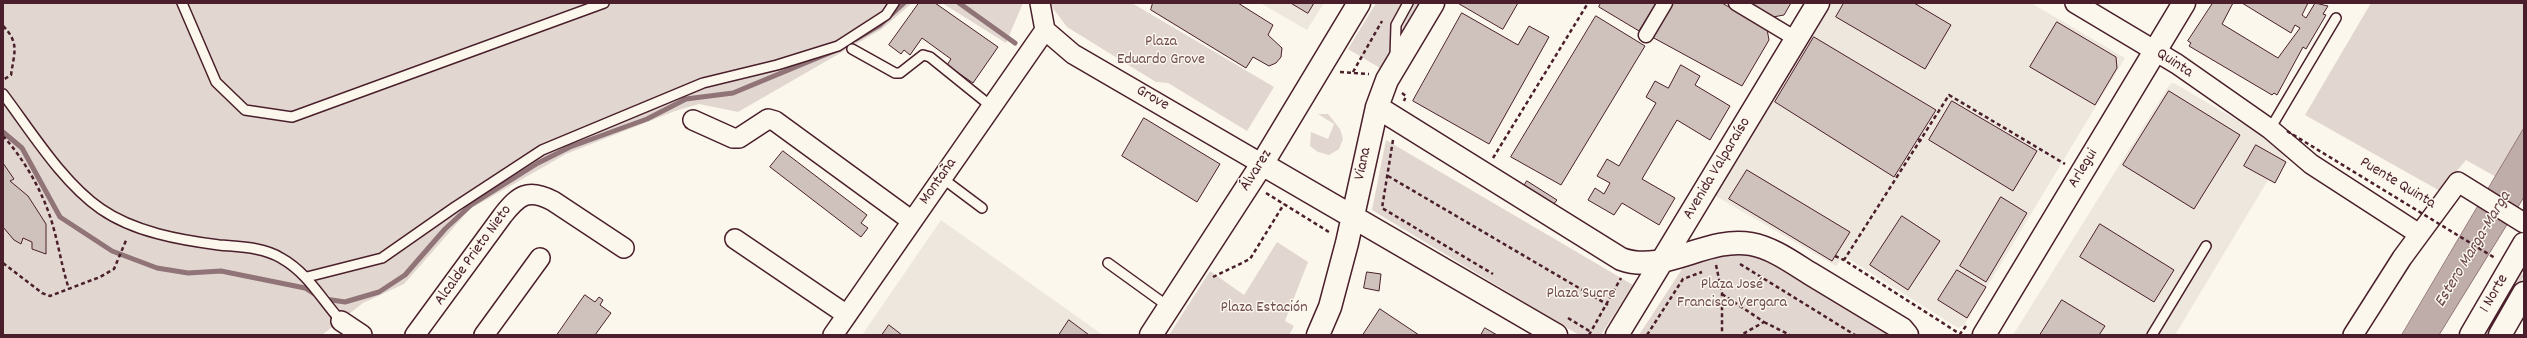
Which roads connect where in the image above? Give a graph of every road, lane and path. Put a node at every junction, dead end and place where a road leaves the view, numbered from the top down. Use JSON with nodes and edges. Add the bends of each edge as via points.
{"nodes":[{"id":1,"x":182,"y":3,"type":"edge"},
{"id":2,"x":604,"y":3,"type":"edge"},
{"id":3,"x":894,"y":3,"type":"edge"},
{"id":4,"x":1040,"y":3,"type":"edge"},
{"id":5,"x":1359,"y":3,"type":"edge"},
{"id":6,"x":1408,"y":3,"type":"edge"},
{"id":7,"x":1433,"y":3,"type":"edge"},
{"id":8,"x":1588,"y":3,"type":"edge"},
{"id":9,"x":1665,"y":3,"type":"edge"},
{"id":10,"x":1736,"y":3,"type":"edge"},
{"id":11,"x":1818,"y":3,"type":"edge"},
{"id":12,"x":2075,"y":3,"type":"edge"},
{"id":13,"x":2184,"y":3,"type":"edge"},
{"id":14,"x":1385,"y":17,"type":"dead end"},
{"id":15,"x":2336,"y":18,"type":"dead end"},
{"id":16,"x":3,"y":26,"type":"edge"},
{"id":17,"x":1045,"y":30,"type":"junction"},
{"id":18,"x":1646,"y":35,"type":"dead end"},
{"id":19,"x":1796,"y":39,"type":"junction"},
{"id":20,"x":852,"y":49,"type":"dead end"},
{"id":21,"x":2155,"y":51,"type":"junction"},
{"id":22,"x":1395,"y":66,"type":"junction"},
{"id":23,"x":1353,"y":72,"type":"dead end"},
{"id":24,"x":3,"y":80,"type":"edge"},
{"id":25,"x":3,"y":94,"type":"edge"},
{"id":26,"x":1406,"y":96,"type":"dead end"},
{"id":27,"x":992,"y":107,"type":"junction"},
{"id":28,"x":1377,"y":107,"type":"junction"},
{"id":29,"x":693,"y":120,"type":"dead end"},
{"id":30,"x":1398,"y":120,"type":"junction"},
{"id":31,"x":2279,"y":130,"type":"junction"},
{"id":32,"x":3,"y":136,"type":"edge"},
{"id":33,"x":1918,"y":139,"type":"dead end"},
{"id":34,"x":1922,"y":141,"type":"junction"},
{"id":35,"x":1262,"y":164,"type":"junction"},
{"id":36,"x":1483,"y":174,"type":"junction"},
{"id":37,"x":2081,"y":174,"type":"junction"},
{"id":38,"x":1388,"y":176,"type":"junction"},
{"id":39,"x":942,"y":178,"type":"junction"},
{"id":40,"x":1266,"y":193,"type":"dead end"},
{"id":41,"x":1284,"y":204,"type":"junction"},
{"id":42,"x":982,"y":208,"type":"dead end"},
{"id":43,"x":1352,"y":218,"type":"junction"},
{"id":44,"x":912,"y":221,"type":"junction"},
{"id":45,"x":2522,"y":221,"type":"edge"},
{"id":46,"x":1330,"y":232,"type":"dead end"},
{"id":47,"x":2419,"y":234,"type":"junction"},
{"id":48,"x":735,"y":239,"type":"dead end"},
{"id":49,"x":2206,"y":246,"type":"dead end"},
{"id":50,"x":125,"y":247,"type":"dead end"},
{"id":51,"x":624,"y":248,"type":"dead end"},
{"id":52,"x":2522,"y":252,"type":"edge"},
{"id":53,"x":1835,"y":256,"type":"dead end"},
{"id":54,"x":540,"y":258,"type":"dead end"},
{"id":55,"x":2495,"y":258,"type":"dead end"},
{"id":56,"x":1734,"y":260,"type":"dead end"},
{"id":57,"x":1844,"y":260,"type":"junction"},
{"id":58,"x":1662,"y":261,"type":"junction"},
{"id":59,"x":1108,"y":263,"type":"dead end"},
{"id":60,"x":3,"y":264,"type":"edge"},
{"id":61,"x":1723,"y":264,"type":"dead end"},
{"id":62,"x":1710,"y":269,"type":"dead end"},
{"id":63,"x":1703,"y":271,"type":"dead end"},
{"id":64,"x":1497,"y":276,"type":"dead end"},
{"id":65,"x":307,"y":277,"type":"junction"},
{"id":66,"x":1210,"y":283,"type":"dead end"},
{"id":67,"x":69,"y":289,"type":"junction"},
{"id":68,"x":1722,"y":293,"type":"dead end"},
{"id":69,"x":2524,"y":293,"type":"edge"},
{"id":70,"x":1608,"y":304,"type":"dead end"},
{"id":71,"x":1169,"y":307,"type":"junction"},
{"id":72,"x":847,"y":315,"type":"junction"},
{"id":73,"x":341,"y":321,"type":"joint"},
{"id":74,"x":1764,"y":322,"type":"junction"},
{"id":75,"x":1560,"y":326,"type":"edge"},
{"id":76,"x":1976,"y":329,"type":"edge"},
{"id":77,"x":1591,"y":332,"type":"dead end"},
{"id":78,"x":362,"y":335,"type":"edge"},
{"id":79,"x":415,"y":335,"type":"edge"},
{"id":80,"x":484,"y":335,"type":"edge"},
{"id":81,"x":833,"y":335,"type":"edge"},
{"id":82,"x":1151,"y":335,"type":"edge"},
{"id":83,"x":1318,"y":335,"type":"edge"},
{"id":84,"x":1617,"y":335,"type":"edge"},
{"id":85,"x":1647,"y":335,"type":"edge"},
{"id":86,"x":1741,"y":335,"type":"edge"},
{"id":87,"x":1790,"y":335,"type":"edge"},
{"id":88,"x":1855,"y":335,"type":"edge"},
{"id":89,"x":1907,"y":335,"type":"edge"},
{"id":90,"x":2152,"y":335,"type":"edge"},
{"id":91,"x":2353,"y":335,"type":"edge"},
{"id":92,"x":2472,"y":335,"type":"edge"},
{"id":93,"x":2500,"y":335,"type":"edge"}],
"edges":[{"from":1,"to":2,"type":"lane","via":[[216,82],[245,110],[292,117]]},
{"from":3,"to":65,"type":"lane","via":[[886,15],[838,46],[703,84],[542,150],[382,258]]},
{"from":4,"to":17,"type":"street"},
{"from":5,"to":35,"type":"main road","name":"Álvarez"},
{"from":6,"to":22,"type":"lane","via":[[1396,25]]},
{"from":7,"to":22,"type":"main road","name":"Viana"},
{"from":8,"to":36,"type":"path"},
{"from":9,"to":18,"type":"street"},
{"from":10,"to":19,"type":"street"},
{"from":11,"to":19,"type":"main road","name":"Avenida Valparaíso"},
{"from":12,"to":21,"type":"street","name":"Quinta"},
{"from":13,"to":21,"type":"main road","name":"Arlegui"},
{"from":14,"to":23,"type":"path"},
{"from":15,"to":31,"type":"lane"},
{"from":16,"to":24,"type":"path","via":[[14,37],[16,47],[11,75]]},
{"from":17,"to":27,"type":"street","name":"Montaña"},
{"from":17,"to":35,"type":"street","name":"Grove","via":[[1073,54]]},
{"from":19,"to":58,"type":"main road","name":"Avenida Valparaíso"},
{"from":20,"to":27,"type":"lane","via":[[895,73],[923,55],[930,57]]},
{"from":21,"to":31,"type":"street","name":"Quinta"},
{"from":21,"to":37,"type":"main road","name":"Arlegui"},
{"from":22,"to":28,"type":"main road","name":"Viana"},
{"from":25,"to":65,"type":"lane","via":[[66,177],[100,209],[130,225],[187,241],[261,250],[281,257]]},
{"from":26,"to":30,"type":"path"},
{"from":27,"to":39,"type":"street","name":"Montaña"},
{"from":28,"to":30,"type":"main road"},
{"from":28,"to":43,"type":"main road","name":"Viana"},
{"from":29,"to":44,"type":"street","via":[[733,138],[739,138],[768,120],[775,121]]},
{"from":30,"to":36,"type":"main road"},
{"from":30,"to":38,"type":"path"},
{"from":31,"to":47,"type":"street","name":"Quinta","via":[[2311,164]]},
{"from":31,"to":55,"type":"path","name":"Puente Quinta","bridge":true},
{"from":32,"to":67,"type":"path","via":[[18,152],[42,197],[53,226]]},
{"from":33,"to":34,"type":"path"},
{"from":34,"to":37,"type":"path","via":[[1949,95]]},
{"from":34,"to":57,"type":"path"},
{"from":35,"to":43,"type":"main road"},
{"from":35,"to":71,"type":"main road","name":"Álvarez"},
{"from":36,"to":58,"type":"main road","via":[[1621,258],[1639,264]]},
{"from":37,"to":76,"type":"main road","name":"Arlegui"},
{"from":38,"to":64,"type":"path","via":[[1382,208]]},
{"from":38,"to":70,"type":"path"},
{"from":39,"to":42,"type":"lane"},
{"from":39,"to":44,"type":"street","name":"Montaña"},
{"from":40,"to":41,"type":"path"},
{"from":41,"to":46,"type":"path"},
{"from":41,"to":66,"type":"path","via":[[1250,259],[1214,276]]},
{"from":43,"to":75,"type":"main road"},
{"from":43,"to":83,"type":"main road","name":"Viana","via":[[1332,300]]},
{"from":44,"to":72,"type":"street","name":"Montaña"},
{"from":45,"to":47,"type":"street","via":[[2458,182]]},
{"from":47,"to":91,"type":"street"},
{"from":48,"to":72,"type":"street"},
{"from":49,"to":90,"type":"lane"},
{"from":50,"to":67,"type":"path","via":[[114,269]]},
{"from":51,"to":79,"type":"street","name":"Alcalde Prieto Nieto","via":[[553,201],[541,195],[528,194],[515,200]]},
{"from":52,"to":92,"type":"main road","name":"1 Norte"},
{"from":53,"to":57,"type":"path"},
{"from":54,"to":80,"type":"street"},
{"from":56,"to":88,"type":"path"},
{"from":57,"to":76,"type":"path","via":[[1960,334]]},
{"from":58,"to":84,"type":"main road","name":"Avenida Valparaíso"},
{"from":58,"to":89,"type":"main road","via":[[1702,248],[1752,244],[1780,255],[1902,329]]},
{"from":59,"to":71,"type":"lane"},
{"from":60,"to":67,"type":"path","via":[[42,293],[50,296]]},
{"from":61,"to":62,"type":"path"},
{"from":63,"to":85,"type":"path","via":[[1683,279]]},
{"from":65,"to":73,"type":"lane"},
{"from":68,"to":74,"type":"path"},
{"from":69,"to":93,"type":"main road","name":"1 Norte"},
{"from":71,"to":82,"type":"main road","name":"Álvarez"},
{"from":72,"to":81,"type":"street","name":"Montaña"},
{"from":73,"to":78,"type":"street"},
{"from":74,"to":86,"type":"path"},
{"from":74,"to":87,"type":"path"},
{"from":75,"to":77,"type":"path"}]}
